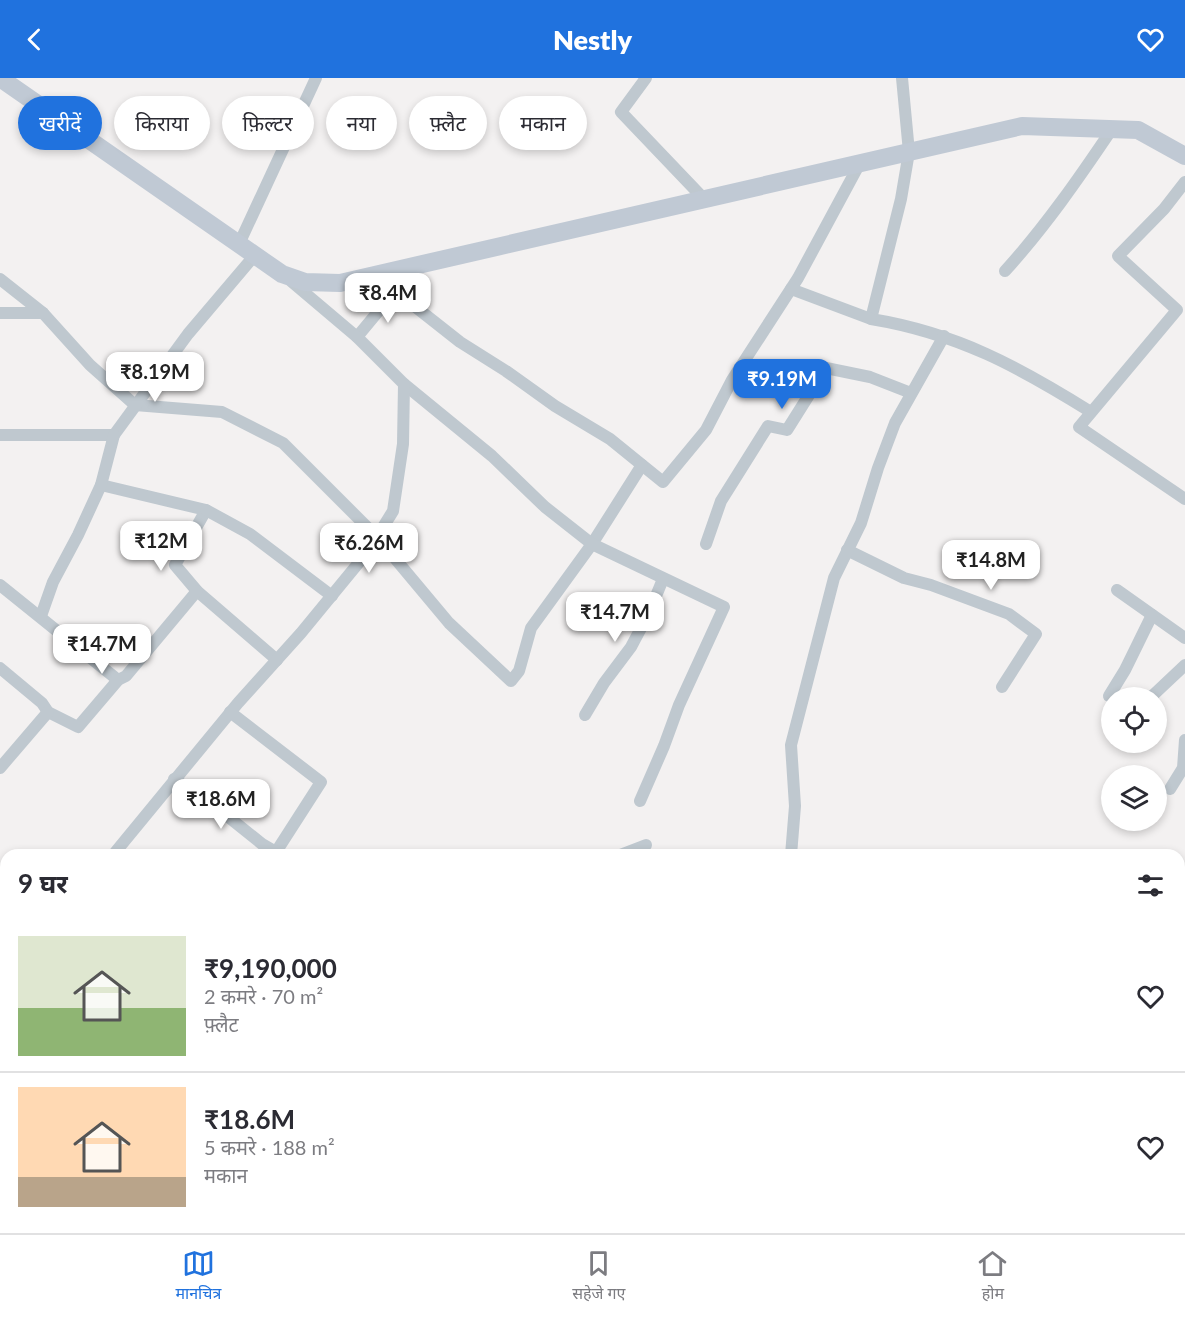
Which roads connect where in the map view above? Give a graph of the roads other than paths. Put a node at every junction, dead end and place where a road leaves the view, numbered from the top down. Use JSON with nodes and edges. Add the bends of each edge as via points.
{"nodes":[{"id":1,"x":0,"y":78,"type":"edge"},
{"id":2,"x":316,"y":78,"type":"edge"},
{"id":3,"x":646,"y":78,"type":"edge"},
{"id":4,"x":902,"y":78,"type":"edge"},
{"id":5,"x":1112,"y":129,"type":"junction"},
{"id":6,"x":909,"y":152,"type":"junction"},
{"id":7,"x":1185,"y":156,"type":"edge"},
{"id":8,"x":860,"y":163,"type":"junction"},
{"id":9,"x":1185,"y":182,"type":"edge"},
{"id":10,"x":704,"y":199,"type":"junction"},
{"id":11,"x":239,"y":244,"type":"junction"},
{"id":12,"x":255,"y":255,"type":"junction"},
{"id":13,"x":1005,"y":271,"type":"dead end"},
{"id":14,"x":282,"y":274,"type":"junction"},
{"id":15,"x":378,"y":274,"type":"junction"},
{"id":16,"x":0,"y":279,"type":"edge"},
{"id":17,"x":791,"y":289,"type":"junction"},
{"id":18,"x":396,"y":290,"type":"junction"},
{"id":19,"x":43,"y":313,"type":"junction"},
{"id":20,"x":0,"y":314,"type":"edge"},
{"id":21,"x":871,"y":318,"type":"junction"},
{"id":22,"x":944,"y":336,"type":"junction"},
{"id":23,"x":357,"y":337,"type":"junction"},
{"id":24,"x":405,"y":384,"type":"junction"},
{"id":25,"x":911,"y":393,"type":"junction"},
{"id":26,"x":135,"y":405,"type":"junction"},
{"id":27,"x":1091,"y":412,"type":"junction"},
{"id":28,"x":0,"y":435,"type":"edge"},
{"id":29,"x":114,"y":435,"type":"junction"},
{"id":30,"x":642,"y":465,"type":"junction"},
{"id":31,"x":100,"y":485,"type":"junction"},
{"id":32,"x":1185,"y":499,"type":"edge"},
{"id":33,"x":206,"y":510,"type":"junction"},
{"id":34,"x":377,"y":537,"type":"junction"},
{"id":35,"x":592,"y":544,"type":"junction"},
{"id":36,"x":706,"y":544,"type":"dead end"},
{"id":37,"x":847,"y":550,"type":"junction"},
{"id":38,"x":663,"y":579,"type":"junction"},
{"id":39,"x":0,"y":585,"type":"edge"},
{"id":40,"x":1117,"y":590,"type":"dead end"},
{"id":41,"x":198,"y":591,"type":"junction"},
{"id":42,"x":332,"y":596,"type":"junction"},
{"id":43,"x":1152,"y":615,"type":"junction"},
{"id":44,"x":41,"y":616,"type":"junction"},
{"id":45,"x":1185,"y":638,"type":"edge"},
{"id":46,"x":277,"y":660,"type":"junction"},
{"id":47,"x":1185,"y":665,"type":"edge"},
{"id":48,"x":0,"y":668,"type":"edge"},
{"id":49,"x":118,"y":680,"type":"junction"},
{"id":50,"x":1002,"y":687,"type":"dead end"},
{"id":51,"x":1115,"y":687,"type":"edge"},
{"id":52,"x":1162,"y":687,"type":"edge"},
{"id":53,"x":48,"y":712,"type":"junction"},
{"id":54,"x":230,"y":712,"type":"junction"},
{"id":55,"x":585,"y":715,"type":"dead end"},
{"id":56,"x":1185,"y":740,"type":"edge"},
{"id":57,"x":0,"y":768,"type":"edge"},
{"id":58,"x":174,"y":779,"type":"junction"},
{"id":59,"x":1170,"y":789,"type":"dead end"},
{"id":60,"x":640,"y":801,"type":"dead end"},
{"id":61,"x":646,"y":845,"type":"dead end"},
{"id":62,"x":117,"y":849,"type":"edge"},
{"id":63,"x":271,"y":849,"type":"edge"},
{"id":64,"x":281,"y":849,"type":"edge"},
{"id":65,"x":636,"y":849,"type":"edge"},
{"id":66,"x":791,"y":849,"type":"edge"}],
"edges":[{"from":1,"to":11,"type":"main road"},
{"from":2,"to":11,"type":"street"},
{"from":3,"to":10,"type":"street","via":[[621,112]]},
{"from":4,"to":6,"type":"street"},
{"from":5,"to":6,"type":"main road","via":[[1022,126]]},
{"from":5,"to":7,"type":"main road","via":[[1138,130]]},
{"from":5,"to":13,"type":"street"},
{"from":6,"to":8,"type":"main road"},
{"from":6,"to":21,"type":"street"},
{"from":8,"to":10,"type":"main road"},
{"from":8,"to":17,"type":"street"},
{"from":9,"to":27,"type":"street","via":[[1118,256],[1177,310]]},
{"from":10,"to":15,"type":"main road"},
{"from":11,"to":12,"type":"main road"},
{"from":12,"to":14,"type":"main road"},
{"from":12,"to":26,"type":"street"},
{"from":14,"to":15,"type":"main road","via":[[305,282],[340,283]]},
{"from":14,"to":23,"type":"street"},
{"from":15,"to":18,"type":"street"},
{"from":16,"to":19,"type":"street"},
{"from":17,"to":21,"type":"street"},
{"from":17,"to":30,"type":"street","via":[[732,380],[706,430],[663,482]]},
{"from":18,"to":23,"type":"street"},
{"from":18,"to":30,"type":"street","via":[[460,342],[610,439]]},
{"from":19,"to":20,"type":"street"},
{"from":19,"to":26,"type":"street","via":[[90,365]]},
{"from":21,"to":22,"type":"street"},
{"from":22,"to":25,"type":"street"},
{"from":22,"to":27,"type":"street","via":[[1013,366]]},
{"from":23,"to":24,"type":"street"},
{"from":24,"to":34,"type":"street","via":[[403,444],[393,511]]},
{"from":24,"to":35,"type":"street"},
{"from":25,"to":36,"type":"street","via":[[870,377],[826,368],[787,430],[768,426],[722,501]]},
{"from":25,"to":37,"type":"street","via":[[895,423],[861,523]]},
{"from":26,"to":29,"type":"street"},
{"from":26,"to":34,"type":"street","via":[[222,412],[283,443]]},
{"from":27,"to":32,"type":"street","via":[[1079,427]]},
{"from":28,"to":29,"type":"street"},
{"from":29,"to":31,"type":"street"},
{"from":30,"to":35,"type":"street"},
{"from":31,"to":33,"type":"street"},
{"from":31,"to":44,"type":"street","via":[[53,582]]},
{"from":33,"to":41,"type":"street","via":[[175,566]]},
{"from":33,"to":42,"type":"street","via":[[250,534]]},
{"from":34,"to":35,"type":"street","via":[[448,622],[511,681],[519,671],[531,628]]},
{"from":34,"to":42,"type":"street"},
{"from":35,"to":38,"type":"street"},
{"from":37,"to":50,"type":"street","via":[[904,578],[1008,614],[1036,634]]},
{"from":37,"to":66,"type":"street","via":[[834,578],[791,746],[795,806]]},
{"from":38,"to":55,"type":"street","via":[[632,647]]},
{"from":38,"to":60,"type":"street","via":[[724,607]]},
{"from":39,"to":44,"type":"street"},
{"from":40,"to":43,"type":"street"},
{"from":41,"to":46,"type":"street"},
{"from":41,"to":49,"type":"street","via":[[126,676]]},
{"from":42,"to":46,"type":"street"},
{"from":43,"to":45,"type":"street"},
{"from":43,"to":51,"type":"street"},
{"from":44,"to":49,"type":"street"},
{"from":46,"to":54,"type":"street"},
{"from":47,"to":52,"type":"street"},
{"from":48,"to":53,"type":"street"},
{"from":49,"to":53,"type":"street","via":[[78,727]]},
{"from":53,"to":57,"type":"street"},
{"from":54,"to":58,"type":"street"},
{"from":54,"to":64,"type":"street","via":[[321,782]]},
{"from":56,"to":59,"type":"street","via":[[1183,768]]},
{"from":58,"to":62,"type":"street"},
{"from":58,"to":63,"type":"street"},
{"from":61,"to":65,"type":"street"}]}
